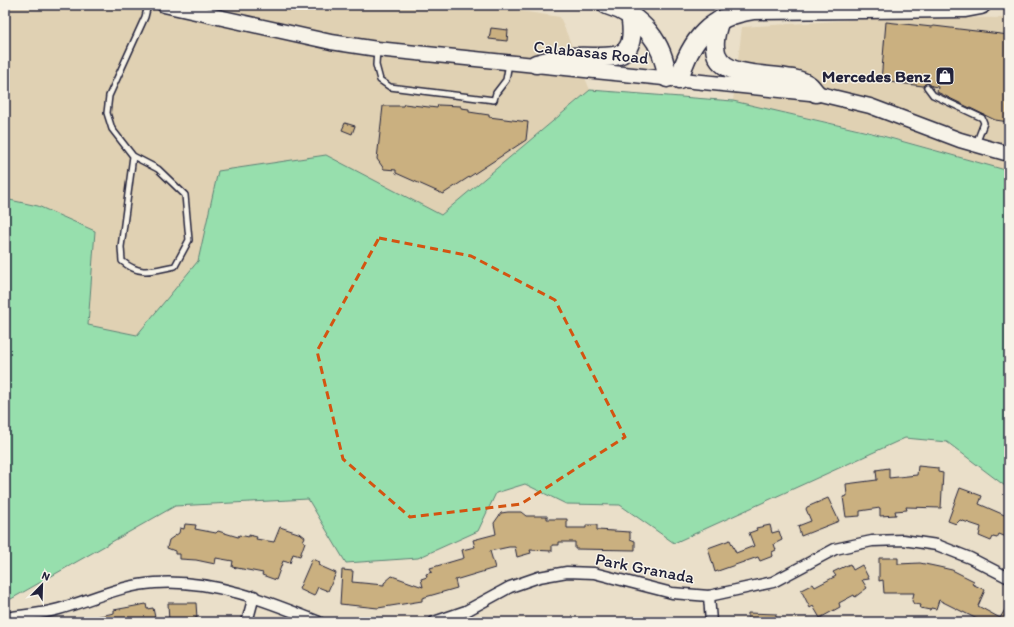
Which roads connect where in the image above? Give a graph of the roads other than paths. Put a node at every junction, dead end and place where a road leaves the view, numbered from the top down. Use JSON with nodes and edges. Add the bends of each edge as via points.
{"nodes":[{"id":1,"x":148,"y":5,"type":"edge"},
{"id":2,"x":164,"y":5,"type":"edge"},
{"id":3,"x":607,"y":5,"type":"edge"},
{"id":4,"x":982,"y":5,"type":"edge"},
{"id":5,"x":630,"y":14,"type":"junction"},
{"id":6,"x":720,"y":20,"type":"junction"},
{"id":7,"x":377,"y":49,"type":"junction"},
{"id":8,"x":510,"y":62,"type":"junction"},
{"id":9,"x":536,"y":64,"type":"junction"},
{"id":10,"x":673,"y":79,"type":"junction"},
{"id":11,"x":927,"y":87,"type":"dead end"},
{"id":12,"x":816,"y":93,"type":"junction"},
{"id":13,"x":976,"y":145,"type":"junction"},
{"id":14,"x":1009,"y":154,"type":"edge"},
{"id":15,"x":133,"y":156,"type":"junction"},
{"id":16,"x":1009,"y":578,"type":"edge"},
{"id":17,"x":254,"y":596,"type":"junction"},
{"id":18,"x":709,"y":596,"type":"junction"},
{"id":19,"x":5,"y":618,"type":"edge"},
{"id":20,"x":247,"y":622,"type":"edge"},
{"id":21,"x":319,"y":622,"type":"edge"},
{"id":22,"x":434,"y":622,"type":"edge"},
{"id":23,"x":711,"y":622,"type":"edge"}],
"edges":[{"from":1,"to":15,"type":"lane","via":[[109,96],[107,113],[112,128]]},
{"from":2,"to":7,"type":"main road","name":"Calabasas Road","via":[[331,42]]},
{"from":3,"to":5,"type":"highway"},
{"from":4,"to":6,"type":"highway","via":[[965,8],[753,10]]},
{"from":5,"to":9,"type":"highway","via":[[632,40],[621,55],[606,58],[572,57]]},
{"from":5,"to":10,"type":"highway","via":[[653,36]]},
{"from":6,"to":10,"type":"highway","via":[[705,30],[697,40]]},
{"from":6,"to":12,"type":"highway","via":[[715,48],[718,60],[723,65],[740,71],[798,81],[810,86]]},
{"from":7,"to":8,"type":"main road","name":"Calabasas Road"},
{"from":7,"to":8,"type":"lane","via":[[376,64],[380,80],[390,87],[494,100],[506,80]]},
{"from":8,"to":9,"type":"main road","name":"Calabasas Road"},
{"from":9,"to":10,"type":"main road","name":"Calabasas Road"},
{"from":10,"to":12,"type":"main road","name":"Calabasas Road"},
{"from":11,"to":13,"type":"lane","via":[[933,95],[982,118],[984,123]]},
{"from":12,"to":13,"type":"main road","name":"Calabasas Road","via":[[870,106]]},
{"from":13,"to":14,"type":"main road","name":"Calabasas Road"},
{"from":15,"to":15,"type":"lane","via":[[121,247],[122,261],[132,270],[148,272],[175,266],[189,240],[185,195],[158,169]]},
{"from":16,"to":18,"type":"street","name":"Park Granada","via":[[938,545],[903,540],[872,541],[835,549],[773,582]]},
{"from":17,"to":19,"type":"street","via":[[218,587],[155,583],[110,591],[58,610]]},
{"from":17,"to":20,"type":"street"},
{"from":17,"to":21,"type":"street"},
{"from":18,"to":22,"type":"street","name":"Park Granada","via":[[672,593],[594,573],[567,572],[539,577],[510,587],[466,611]]},
{"from":18,"to":23,"type":"street"}]}
